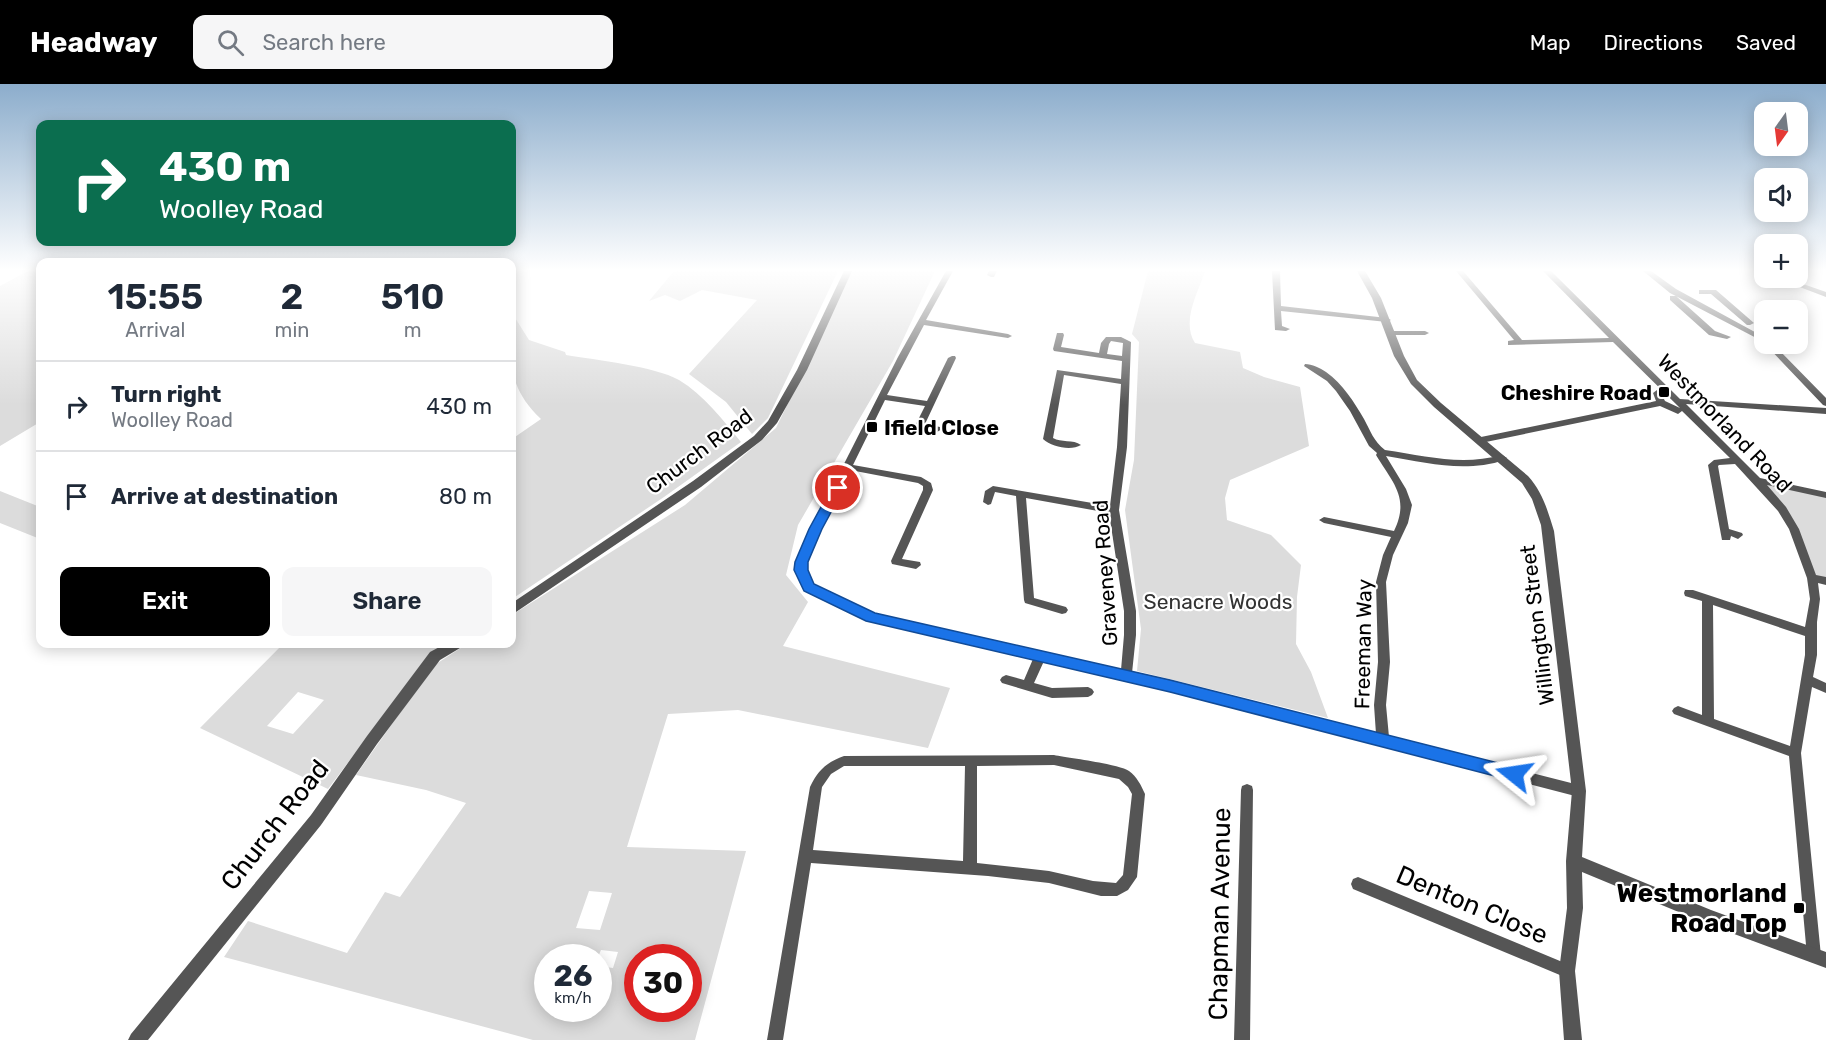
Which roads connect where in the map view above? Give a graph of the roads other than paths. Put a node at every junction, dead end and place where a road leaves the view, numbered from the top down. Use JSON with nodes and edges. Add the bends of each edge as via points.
{"nodes":[{"id":1,"x":827,"y":316,"type":"edge"},
{"id":2,"x":926,"y":316,"type":"edge"},
{"id":3,"x":1277,"y":316,"type":"edge"},
{"id":4,"x":1347,"y":316,"type":"edge"},
{"id":5,"x":1385,"y":316,"type":"edge"},
{"id":6,"x":1497,"y":316,"type":"edge"},
{"id":7,"x":1590,"y":316,"type":"edge"},
{"id":8,"x":1693,"y":316,"type":"joint"},
{"id":9,"x":1697,"y":316,"type":"edge"},
{"id":10,"x":1718,"y":316,"type":"edge"},
{"id":11,"x":1739,"y":316,"type":"edge"},
{"id":12,"x":1387,"y":320,"type":"junction"},
{"id":13,"x":1746,"y":321,"type":"dead end"},
{"id":14,"x":922,"y":322,"type":"junction"},
{"id":15,"x":1286,"y":329,"type":"dead end"},
{"id":16,"x":1391,"y":333,"type":"junction"},
{"id":17,"x":1425,"y":333,"type":"dead end"},
{"id":18,"x":1060,"y":335,"type":"dead end"},
{"id":19,"x":1754,"y":335,"type":"edge"},
{"id":20,"x":1008,"y":336,"type":"dead end"},
{"id":21,"x":1727,"y":337,"type":"dead end"},
{"id":22,"x":1614,"y":340,"type":"junction"},
{"id":23,"x":1511,"y":343,"type":"dead end"},
{"id":24,"x":1520,"y":343,"type":"junction"},
{"id":25,"x":1779,"y":354,"type":"edge"},
{"id":26,"x":1103,"y":356,"type":"junction"},
{"id":27,"x":952,"y":358,"type":"dead end"},
{"id":28,"x":1127,"y":359,"type":"junction"},
{"id":29,"x":1308,"y":365,"type":"dead end"},
{"id":30,"x":1125,"y":382,"type":"junction"},
{"id":31,"x":1657,"y":393,"type":"dead end"},
{"id":32,"x":885,"y":397,"type":"junction"},
{"id":33,"x":1661,"y":403,"type":"junction"},
{"id":34,"x":1826,"y":403,"type":"edge"},
{"id":35,"x":930,"y":404,"type":"junction"},
{"id":36,"x":1678,"y":406,"type":"junction"},
{"id":37,"x":1826,"y":411,"type":"edge"},
{"id":38,"x":937,"y":429,"type":"dead end"},
{"id":39,"x":1481,"y":440,"type":"junction"},
{"id":40,"x":1076,"y":445,"type":"dead end"},
{"id":41,"x":1382,"y":452,"type":"junction"},
{"id":42,"x":1502,"y":458,"type":"junction"},
{"id":43,"x":1738,"y":460,"type":"junction"},
{"id":44,"x":849,"y":467,"type":"junction"},
{"id":45,"x":1757,"y":480,"type":"junction"},
{"id":46,"x":1021,"y":494,"type":"junction"},
{"id":47,"x":1826,"y":495,"type":"edge"},
{"id":48,"x":988,"y":502,"type":"dead end"},
{"id":49,"x":1114,"y":510,"type":"junction"},
{"id":50,"x":1324,"y":520,"type":"dead end"},
{"id":51,"x":1396,"y":535,"type":"junction"},
{"id":52,"x":1738,"y":535,"type":"dead end"},
{"id":53,"x":916,"y":565,"type":"dead end"},
{"id":54,"x":1812,"y":578,"type":"junction"},
{"id":55,"x":1826,"y":581,"type":"edge"},
{"id":56,"x":1689,"y":593,"type":"dead end"},
{"id":57,"x":1707,"y":601,"type":"junction"},
{"id":58,"x":516,"y":606,"type":"edge"},
{"id":59,"x":1062,"y":610,"type":"dead end"},
{"id":60,"x":1810,"y":633,"type":"junction"},
{"id":61,"x":449,"y":648,"type":"edge"},
{"id":62,"x":1040,"y":657,"type":"junction"},
{"id":63,"x":1126,"y":677,"type":"junction"},
{"id":64,"x":1006,"y":680,"type":"dead end"},
{"id":65,"x":1806,"y":680,"type":"junction"},
{"id":66,"x":1027,"y":686,"type":"junction"},
{"id":67,"x":1826,"y":688,"type":"edge"},
{"id":68,"x":1088,"y":692,"type":"dead end"},
{"id":69,"x":1678,"y":711,"type":"dead end"},
{"id":70,"x":1708,"y":722,"type":"junction"},
{"id":71,"x":1383,"y":740,"type":"junction"},
{"id":72,"x":1795,"y":753,"type":"junction"},
{"id":73,"x":972,"y":760,"type":"junction"},
{"id":74,"x":1247,"y":790,"type":"dead end"},
{"id":75,"x":1579,"y":791,"type":"junction"},
{"id":76,"x":805,"y":856,"type":"junction"},
{"id":77,"x":1574,"y":861,"type":"junction"},
{"id":78,"x":970,"y":869,"type":"junction"},
{"id":79,"x":1358,"y":884,"type":"dead end"},
{"id":80,"x":1820,"y":958,"type":"edge"},
{"id":81,"x":1567,"y":971,"type":"junction"},
{"id":82,"x":137,"y":1040,"type":"edge"},
{"id":83,"x":775,"y":1040,"type":"edge"},
{"id":84,"x":1242,"y":1040,"type":"edge"},
{"id":85,"x":1573,"y":1040,"type":"edge"}],
"edges":[{"from":1,"to":58,"type":"street","name":"Church Road","via":[[802,370],[772,423],[758,438]]},
{"from":2,"to":14,"type":"street"},
{"from":3,"to":15,"type":"street","via":[[1278,328]]},
{"from":4,"to":12,"type":"street"},
{"from":5,"to":12,"type":"street","name":"Willington Street"},
{"from":6,"to":24,"type":"street"},
{"from":7,"to":22,"type":"street","name":"Westmorland Road"},
{"from":8,"to":9,"type":"street"},
{"from":8,"to":21,"type":"street","via":[[1712,333]]},
{"from":10,"to":19,"type":"street"},
{"from":11,"to":13,"type":"street"},
{"from":12,"to":16,"type":"street","name":"Willington Street"},
{"from":14,"to":20,"type":"street"},
{"from":14,"to":32,"type":"street"},
{"from":16,"to":17,"type":"street"},
{"from":16,"to":39,"type":"street","name":"Willington Street","via":[[1413,380],[1434,403]]},
{"from":18,"to":26,"type":"street","via":[[1057,349]]},
{"from":22,"to":24,"type":"street"},
{"from":22,"to":36,"type":"street","name":"Westmorland Road"},
{"from":23,"to":24,"type":"street"},
{"from":25,"to":34,"type":"street"},
{"from":26,"to":28,"type":"street"},
{"from":26,"to":28,"type":"street","via":[[1109,339],[1121,339],[1127,342]]},
{"from":27,"to":35,"type":"street"},
{"from":28,"to":30,"type":"street","name":"Graveney Road"},
{"from":29,"to":41,"type":"street","name":"Freeman Way","via":[[1321,370],[1335,383],[1374,446]]},
{"from":30,"to":40,"type":"street","via":[[1060,372],[1048,439]]},
{"from":30,"to":49,"type":"street","name":"Graveney Road"},
{"from":31,"to":33,"type":"street"},
{"from":32,"to":35,"type":"street"},
{"from":32,"to":44,"type":"street"},
{"from":33,"to":36,"type":"street"},
{"from":33,"to":39,"type":"street"},
{"from":35,"to":38,"type":"street","via":[[920,426]]},
{"from":36,"to":37,"type":"street"},
{"from":36,"to":43,"type":"street","name":"Westmorland Road"},
{"from":39,"to":42,"type":"street","name":"Willington Street"},
{"from":41,"to":42,"type":"street","via":[[1454,464]]},
{"from":41,"to":51,"type":"street","name":"Freeman Way","via":[[1407,505]]},
{"from":42,"to":75,"type":"street","name":"Willington Street","via":[[1531,486],[1548,531]]},
{"from":43,"to":45,"type":"street","name":"Westmorland Road"},
{"from":43,"to":52,"type":"street","via":[[1713,465],[1725,534]]},
{"from":44,"to":53,"type":"street","via":[[921,480],[928,485],[896,561]]},
{"from":44,"to":62,"type":"street","via":[[801,562],[809,587],[872,617]]},
{"from":45,"to":47,"type":"street"},
{"from":45,"to":54,"type":"street","name":"Westmorland Road","via":[[1794,529]]},
{"from":46,"to":48,"type":"street","via":[[993,489]]},
{"from":46,"to":49,"type":"street"},
{"from":46,"to":59,"type":"street","via":[[1029,600]]},
{"from":49,"to":63,"type":"street","name":"Graveney Road","via":[[1130,611]]},
{"from":50,"to":51,"type":"street"},
{"from":51,"to":71,"type":"street","name":"Freeman Way","via":[[1381,582]]},
{"from":54,"to":55,"type":"street"},
{"from":54,"to":60,"type":"street","name":"Westmorland Road","via":[[1815,599]]},
{"from":56,"to":57,"type":"street"},
{"from":57,"to":60,"type":"street"},
{"from":57,"to":70,"type":"street"},
{"from":60,"to":65,"type":"street","name":"Westmorland Road"},
{"from":61,"to":82,"type":"street","name":"Church Road","via":[[435,656],[316,820]]},
{"from":62,"to":63,"type":"street"},
{"from":62,"to":66,"type":"street"},
{"from":63,"to":71,"type":"street"},
{"from":64,"to":66,"type":"street"},
{"from":65,"to":67,"type":"street"},
{"from":65,"to":72,"type":"street","name":"Westmorland Road"},
{"from":66,"to":68,"type":"street","via":[[1052,693]]},
{"from":69,"to":70,"type":"street"},
{"from":70,"to":72,"type":"street"},
{"from":71,"to":75,"type":"street"},
{"from":72,"to":80,"type":"street","name":"Westmorland Road"},
{"from":73,"to":76,"type":"street","via":[[844,761],[831,765],[816,787]]},
{"from":73,"to":78,"type":"street"},
{"from":73,"to":78,"type":"street","via":[[1054,760],[1109,770],[1123,774],[1139,794],[1130,877],[1116,889]]},
{"from":74,"to":84,"type":"street","name":"Chapman Avenue"},
{"from":75,"to":77,"type":"street","name":"Willington Street"},
{"from":76,"to":78,"type":"street"},
{"from":76,"to":83,"type":"street"},
{"from":77,"to":80,"type":"street"},
{"from":77,"to":81,"type":"street","name":"Willington Street","via":[[1575,908]]},
{"from":79,"to":81,"type":"street","name":"Denton Close"},
{"from":81,"to":85,"type":"street","name":"Willington Street"}]}
